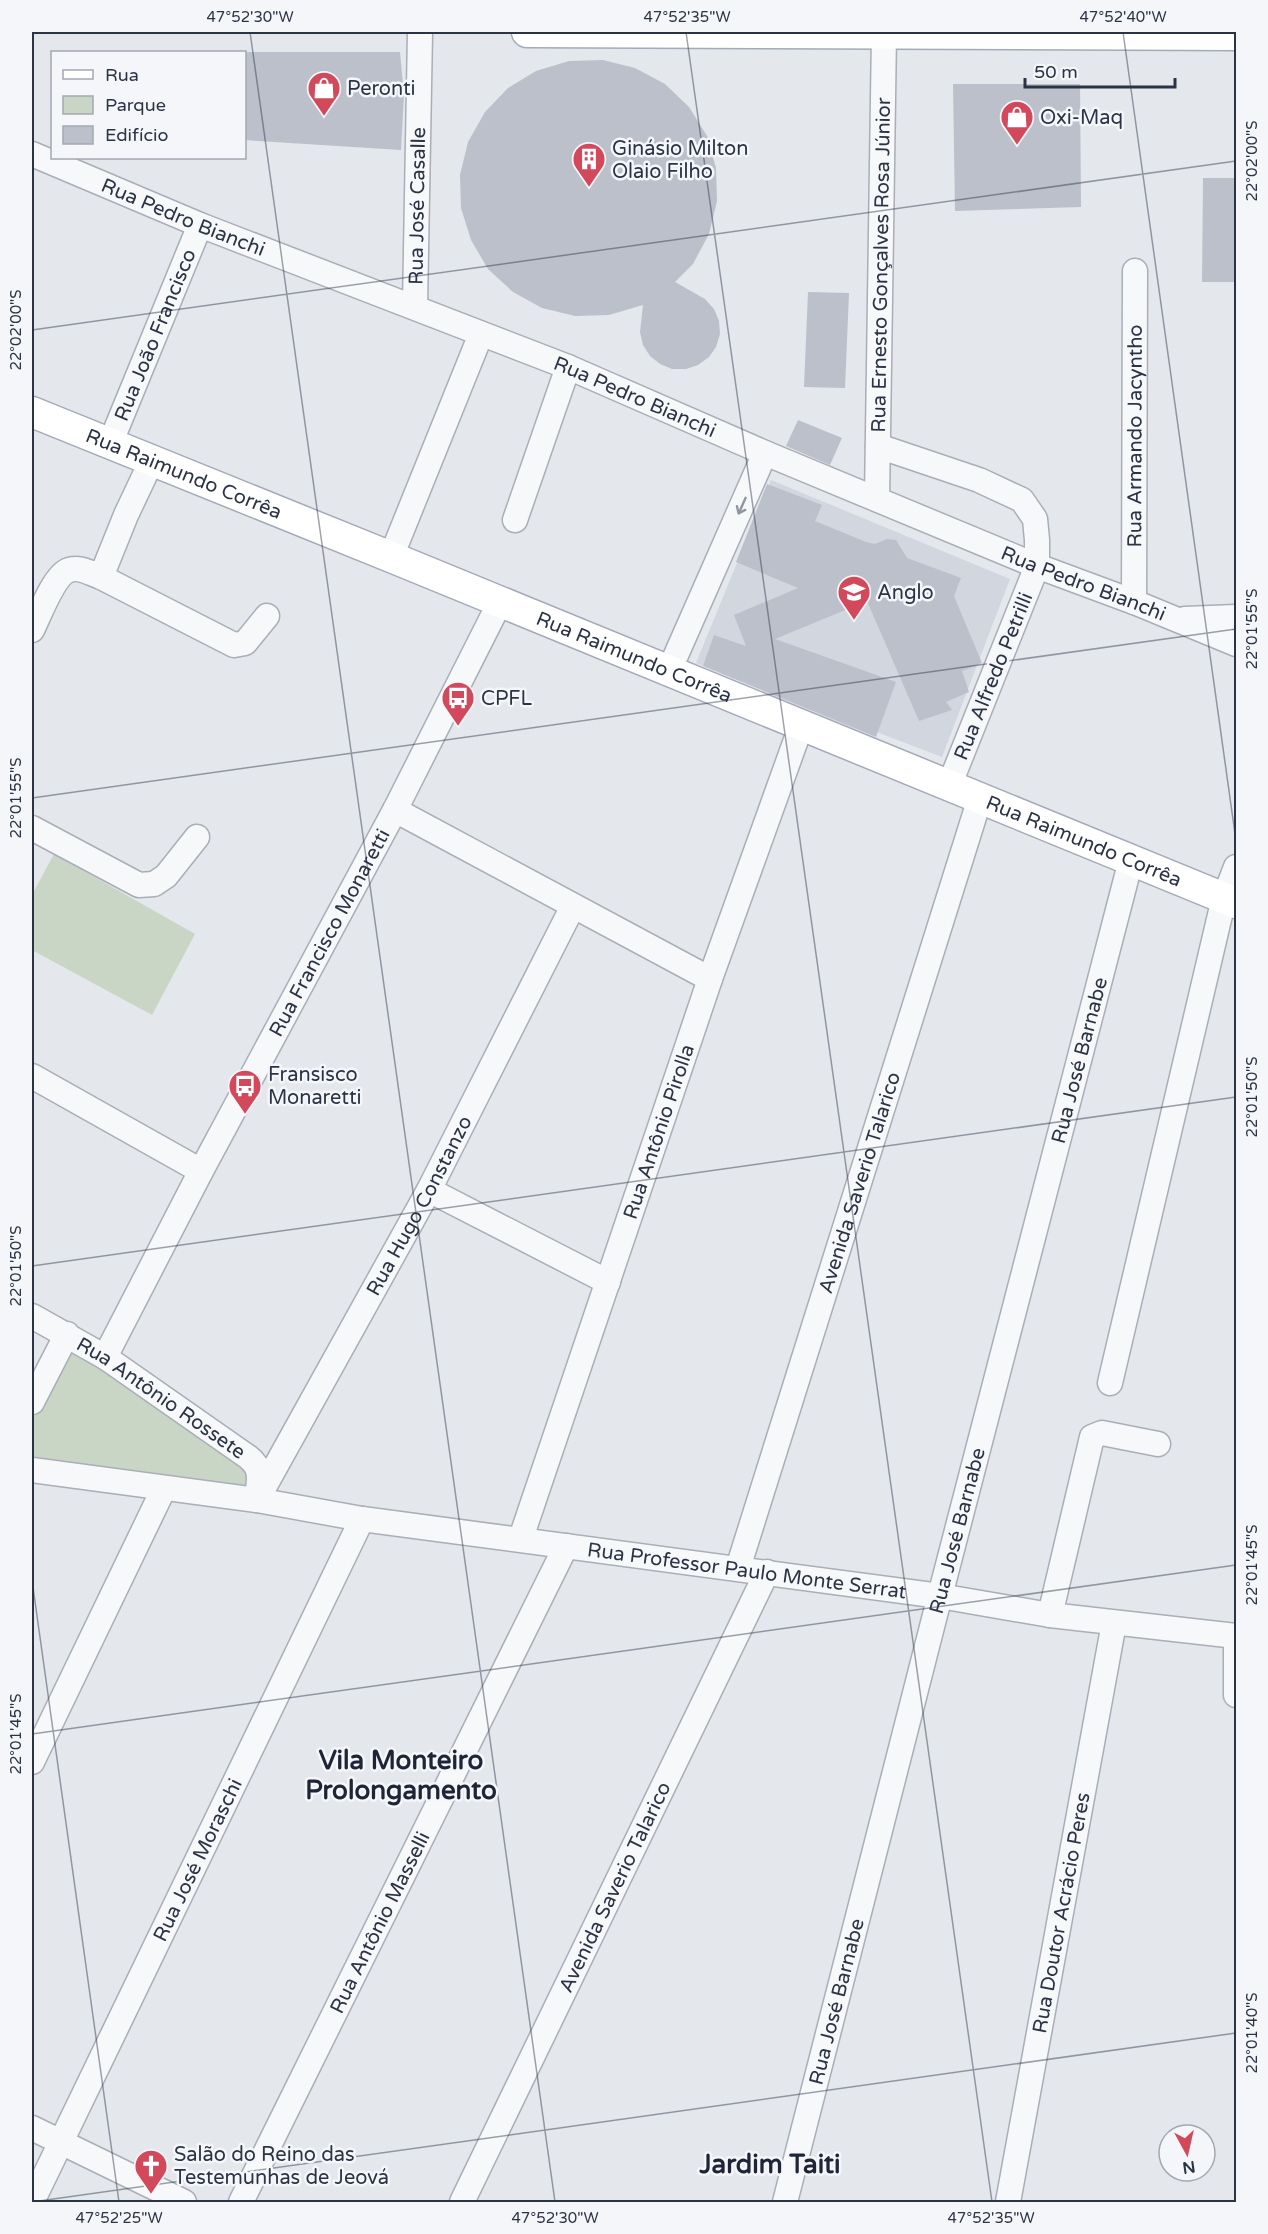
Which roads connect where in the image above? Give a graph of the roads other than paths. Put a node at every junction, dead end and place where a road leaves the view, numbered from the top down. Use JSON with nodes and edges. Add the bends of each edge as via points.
{"nodes":[{"id":1,"x":420,"y":32,"type":"edge"},
{"id":2,"x":527,"y":32,"type":"edge"},
{"id":3,"x":884,"y":33,"type":"edge"},
{"id":4,"x":1236,"y":35,"type":"edge"},
{"id":5,"x":32,"y":154,"type":"edge"},
{"id":6,"x":200,"y":225,"type":"junction"},
{"id":7,"x":1135,"y":271,"type":"dead end"},
{"id":8,"x":415,"y":306,"type":"junction"},
{"id":9,"x":481,"y":334,"type":"junction"},
{"id":10,"x":568,"y":367,"type":"junction"},
{"id":11,"x":32,"y":412,"type":"edge"},
{"id":12,"x":110,"y":444,"type":"junction"},
{"id":13,"x":878,"y":446,"type":"junction"},
{"id":14,"x":765,"y":453,"type":"junction"},
{"id":15,"x":152,"y":460,"type":"junction"},
{"id":16,"x":877,"y":499,"type":"junction"},
{"id":17,"x":515,"y":520,"type":"dead end"},
{"id":18,"x":391,"y":557,"type":"junction"},
{"id":19,"x":1037,"y":566,"type":"junction"},
{"id":20,"x":101,"y":577,"type":"junction"},
{"id":21,"x":500,"y":602,"type":"junction"},
{"id":22,"x":1134,"y":602,"type":"junction"},
{"id":23,"x":267,"y":616,"type":"dead end"},
{"id":24,"x":1236,"y":617,"type":"edge"},
{"id":25,"x":1179,"y":620,"type":"junction"},
{"id":26,"x":32,"y":630,"type":"edge"},
{"id":27,"x":1236,"y":644,"type":"edge"},
{"id":28,"x":669,"y":671,"type":"junction"},
{"id":29,"x":801,"y":726,"type":"junction"},
{"id":30,"x":950,"y":786,"type":"junction"},
{"id":31,"x":980,"y":798,"type":"junction"},
{"id":32,"x":395,"y":810,"type":"junction"},
{"id":33,"x":32,"y":828,"type":"edge"},
{"id":34,"x":197,"y":837,"type":"dead end"},
{"id":35,"x":1131,"y":860,"type":"junction"},
{"id":36,"x":1236,"y":867,"type":"edge"},
{"id":37,"x":1230,"y":901,"type":"edge"},
{"id":38,"x":573,"y":906,"type":"junction"},
{"id":39,"x":710,"y":979,"type":"junction"},
{"id":40,"x":32,"y":1076,"type":"edge"},
{"id":41,"x":201,"y":1171,"type":"junction"},
{"id":42,"x":429,"y":1190,"type":"junction"},
{"id":43,"x":608,"y":1282,"type":"junction"},
{"id":44,"x":32,"y":1316,"type":"edge"},
{"id":45,"x":67,"y":1334,"type":"junction"},
{"id":46,"x":105,"y":1357,"type":"junction"},
{"id":47,"x":1110,"y":1383,"type":"dead end"},
{"id":48,"x":32,"y":1402,"type":"edge"},
{"id":49,"x":1158,"y":1444,"type":"dead end"},
{"id":50,"x":32,"y":1470,"type":"edge"},
{"id":51,"x":164,"y":1488,"type":"junction"},
{"id":52,"x":257,"y":1500,"type":"junction"},
{"id":53,"x":362,"y":1519,"type":"junction"},
{"id":54,"x":521,"y":1538,"type":"junction"},
{"id":55,"x":566,"y":1546,"type":"junction"},
{"id":56,"x":738,"y":1568,"type":"junction"},
{"id":57,"x":767,"y":1572,"type":"junction"},
{"id":58,"x":940,"y":1596,"type":"junction"},
{"id":59,"x":1050,"y":1615,"type":"junction"},
{"id":60,"x":1114,"y":1623,"type":"junction"},
{"id":61,"x":1236,"y":1636,"type":"edge"},
{"id":62,"x":1236,"y":1695,"type":"edge"},
{"id":63,"x":32,"y":1762,"type":"edge"},
{"id":64,"x":32,"y":2128,"type":"edge"},
{"id":65,"x":61,"y":2144,"type":"junction"},
{"id":66,"x":32,"y":2202,"type":"edge"},
{"id":67,"x":184,"y":2202,"type":"edge"},
{"id":68,"x":241,"y":2202,"type":"edge"},
{"id":69,"x":462,"y":2202,"type":"edge"},
{"id":70,"x":785,"y":2202,"type":"edge"},
{"id":71,"x":1008,"y":2202,"type":"edge"}],
"edges":[{"from":1,"to":8,"type":"street","name":"Rua José Casalle"},
{"from":2,"to":3,"type":"main road"},
{"from":3,"to":4,"type":"main road"},
{"from":3,"to":13,"type":"street","name":"Rua Ernesto Gonçalves Rosa Júnior"},
{"from":5,"to":6,"type":"street","name":"Rua Pedro Bianchi"},
{"from":6,"to":8,"type":"street","name":"Rua Pedro Bianchi"},
{"from":6,"to":12,"type":"street","name":"Rua João Francisco"},
{"from":7,"to":22,"type":"street","name":"Rua Armando Jacyntho"},
{"from":8,"to":9,"type":"street","name":"Rua Pedro Bianchi"},
{"from":9,"to":10,"type":"street","name":"Rua Pedro Bianchi"},
{"from":9,"to":18,"type":"street"},
{"from":10,"to":14,"type":"street","name":"Rua Pedro Bianchi"},
{"from":10,"to":17,"type":"street"},
{"from":11,"to":12,"type":"main road","name":"Rua Raimundo Corrêa"},
{"from":12,"to":15,"type":"main road","name":"Rua Raimundo Corrêa"},
{"from":13,"to":16,"type":"street","name":"Rua Ernesto Gonçalves Rosa Júnior"},
{"from":13,"to":19,"type":"street","via":[[979,480],[1022,500],[1035,519]]},
{"from":14,"to":16,"type":"street","name":"Rua Pedro Bianchi"},
{"from":14,"to":28,"type":"street","one_way":true},
{"from":15,"to":18,"type":"main road","name":"Rua Raimundo Corrêa"},
{"from":15,"to":20,"type":"street"},
{"from":16,"to":19,"type":"street","name":"Rua Pedro Bianchi"},
{"from":18,"to":21,"type":"main road","name":"Rua Raimundo Corrêa"},
{"from":19,"to":22,"type":"street","name":"Rua Pedro Bianchi"},
{"from":19,"to":30,"type":"street","name":"Rua Alfredo Petrilli"},
{"from":20,"to":23,"type":"street","via":[[234,645],[245,643]]},
{"from":20,"to":26,"type":"street","via":[[79,569],[59,576]]},
{"from":21,"to":28,"type":"main road","name":"Rua Raimundo Corrêa"},
{"from":21,"to":32,"type":"street","name":"Rua Francisco Monaretti"},
{"from":22,"to":25,"type":"street","name":"Rua Pedro Bianchi"},
{"from":24,"to":25,"type":"street"},
{"from":25,"to":27,"type":"street","name":"Rua Pedro Bianchi"},
{"from":28,"to":29,"type":"main road","name":"Rua Raimundo Corrêa"},
{"from":29,"to":30,"type":"main road","name":"Rua Raimundo Corrêa"},
{"from":29,"to":39,"type":"street","name":"Rua Antônio Pirolla"},
{"from":30,"to":31,"type":"main road","name":"Rua Raimundo Corrêa"},
{"from":31,"to":35,"type":"main road","name":"Rua Raimundo Corrêa"},
{"from":31,"to":56,"type":"street","name":"Avenida Saverio Talarico"},
{"from":32,"to":38,"type":"street"},
{"from":32,"to":41,"type":"street","name":"Rua Francisco Monaretti"},
{"from":33,"to":34,"type":"street","via":[[139,885],[154,884],[166,876]]},
{"from":35,"to":37,"type":"main road","name":"Rua Raimundo Corrêa"},
{"from":35,"to":58,"type":"street","name":"Rua José Barnabe"},
{"from":36,"to":37,"type":"street"},
{"from":37,"to":47,"type":"street"},
{"from":38,"to":39,"type":"street"},
{"from":38,"to":42,"type":"street","name":"Rua Hugo Constanzo"},
{"from":39,"to":43,"type":"street","name":"Rua Antônio Pirolla"},
{"from":40,"to":41,"type":"street"},
{"from":41,"to":46,"type":"street","name":"Rua Francisco Monaretti"},
{"from":42,"to":43,"type":"street"},
{"from":42,"to":52,"type":"street","name":"Rua Hugo Constanzo"},
{"from":43,"to":54,"type":"street","name":"Rua Antônio Pirolla"},
{"from":44,"to":45,"type":"street","name":"Rua Antônio Rossete"},
{"from":45,"to":46,"type":"street","name":"Rua Antônio Rossete"},
{"from":45,"to":48,"type":"street"},
{"from":46,"to":52,"type":"street","name":"Rua Antônio Rossete","via":[[254,1461],[260,1473]]},
{"from":49,"to":59,"type":"street","via":[[1102,1433],[1092,1437]]},
{"from":50,"to":51,"type":"street"},
{"from":51,"to":52,"type":"street"},
{"from":51,"to":63,"type":"street"},
{"from":52,"to":53,"type":"street","name":"Rua Professor Paulo Monte Serrat"},
{"from":53,"to":54,"type":"street","name":"Rua Professor Paulo Monte Serrat"},
{"from":53,"to":65,"type":"street","name":"Rua José Moraschi"},
{"from":54,"to":55,"type":"street","name":"Rua Professor Paulo Monte Serrat"},
{"from":55,"to":56,"type":"street","name":"Rua Professor Paulo Monte Serrat"},
{"from":55,"to":68,"type":"street","name":"Rua Antônio Masselli"},
{"from":56,"to":57,"type":"street","name":"Rua Professor Paulo Monte Serrat"},
{"from":57,"to":58,"type":"street","name":"Rua Professor Paulo Monte Serrat"},
{"from":57,"to":69,"type":"street","name":"Avenida Saverio Talarico"},
{"from":58,"to":59,"type":"street","name":"Rua Professor Paulo Monte Serrat"},
{"from":58,"to":70,"type":"street","name":"Rua José Barnabe"},
{"from":59,"to":60,"type":"street","name":"Rua Professor Paulo Monte Serrat"},
{"from":60,"to":61,"type":"street","name":"Rua Professor Paulo Monte Serrat"},
{"from":60,"to":71,"type":"street","name":"Rua Doutor Acrácio Peres"},
{"from":61,"to":62,"type":"street"},
{"from":64,"to":65,"type":"street"},
{"from":65,"to":66,"type":"street","name":"Rua José Moraschi"},
{"from":65,"to":67,"type":"street"}]}
